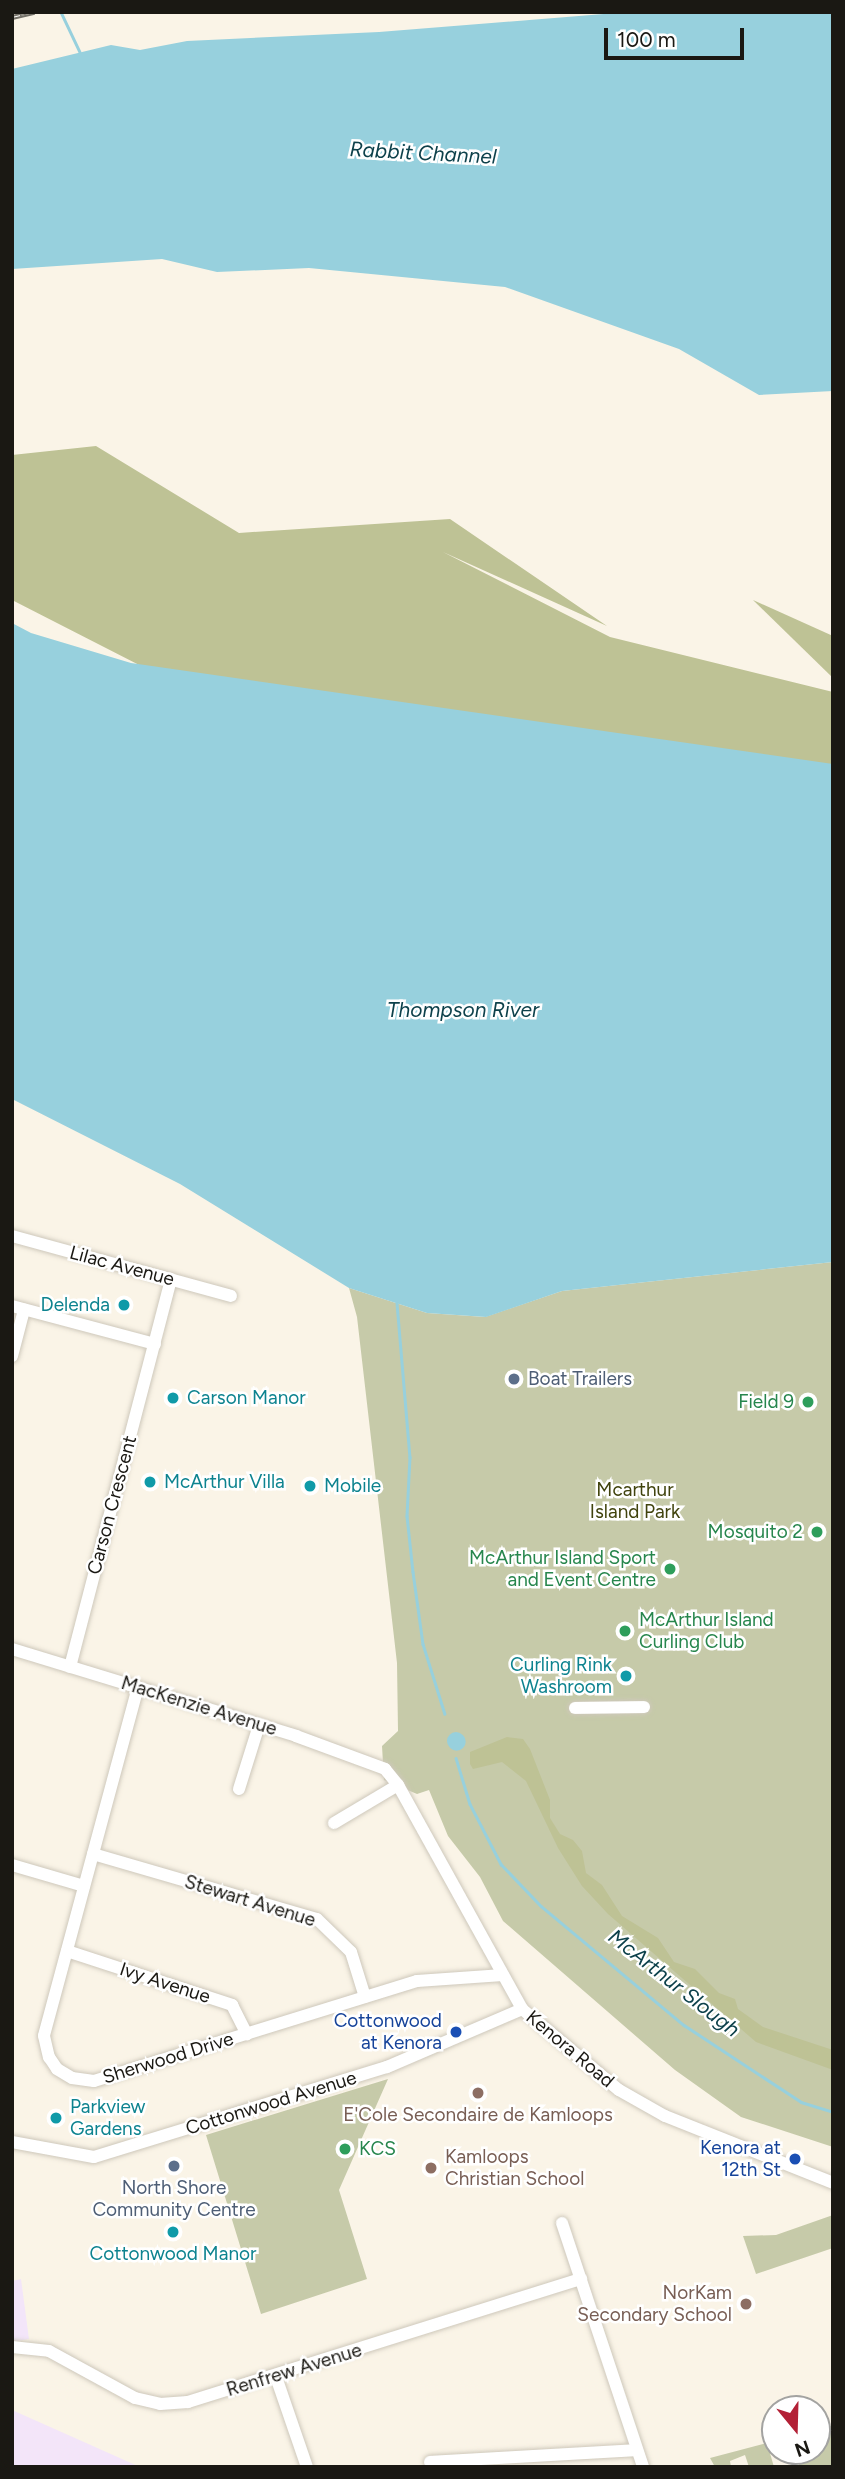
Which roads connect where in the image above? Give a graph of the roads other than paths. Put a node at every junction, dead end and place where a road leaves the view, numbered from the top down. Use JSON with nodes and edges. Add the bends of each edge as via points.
{"nodes":[{"id":1,"x":12,"y":1236,"type":"edge"},
{"id":2,"x":171,"y":1279,"type":"junction"},
{"id":3,"x":231,"y":1296,"type":"dead end"},
{"id":4,"x":18,"y":1308,"type":"edge"},
{"id":5,"x":155,"y":1343,"type":"junction"},
{"id":6,"x":12,"y":1356,"type":"edge"},
{"id":7,"x":12,"y":1649,"type":"edge"},
{"id":8,"x":70,"y":1667,"type":"junction"},
{"id":9,"x":138,"y":1687,"type":"junction"},
{"id":10,"x":644,"y":1707,"type":"dead end"},
{"id":11,"x":575,"y":1708,"type":"dead end"},
{"id":12,"x":259,"y":1725,"type":"junction"},
{"id":13,"x":385,"y":1769,"type":"joint"},
{"id":14,"x":398,"y":1785,"type":"junction"},
{"id":15,"x":239,"y":1789,"type":"dead end"},
{"id":16,"x":334,"y":1823,"type":"dead end"},
{"id":17,"x":93,"y":1854,"type":"junction"},
{"id":18,"x":12,"y":1865,"type":"edge"},
{"id":19,"x":84,"y":1886,"type":"junction"},
{"id":20,"x":67,"y":1951,"type":"junction"},
{"id":21,"x":503,"y":1975,"type":"junction"},
{"id":22,"x":365,"y":1997,"type":"junction"},
{"id":23,"x":522,"y":2009,"type":"junction"},
{"id":24,"x":247,"y":2034,"type":"junction"},
{"id":25,"x":12,"y":2142,"type":"edge"},
{"id":26,"x":833,"y":2183,"type":"edge"},
{"id":27,"x":562,"y":2223,"type":"dead end"},
{"id":28,"x":580,"y":2278,"type":"junction"},
{"id":29,"x":12,"y":2347,"type":"edge"},
{"id":30,"x":276,"y":2377,"type":"junction"},
{"id":31,"x":637,"y":2450,"type":"junction"},
{"id":32,"x":430,"y":2462,"type":"dead end"},
{"id":33,"x":307,"y":2467,"type":"edge"},
{"id":34,"x":643,"y":2467,"type":"edge"}],
"edges":[{"from":1,"to":2,"type":"street","name":"Lilac Avenue"},
{"from":2,"to":3,"type":"street","name":"Lilac Avenue"},
{"from":2,"to":5,"type":"street","name":"Carson Crescent"},
{"from":4,"to":5,"type":"street"},
{"from":4,"to":6,"type":"street"},
{"from":5,"to":8,"type":"street","name":"Carson Crescent"},
{"from":7,"to":8,"type":"street","name":"MacKenzie Avenue"},
{"from":8,"to":9,"type":"street","name":"MacKenzie Avenue"},
{"from":9,"to":12,"type":"street","name":"MacKenzie Avenue"},
{"from":9,"to":17,"type":"street","name":"Sherwood Drive"},
{"from":10,"to":11,"type":"street"},
{"from":12,"to":13,"type":"street","name":"MacKenzie Avenue"},
{"from":12,"to":15,"type":"street"},
{"from":13,"to":14,"type":"street","name":"Kenora Road"},
{"from":14,"to":16,"type":"street"},
{"from":14,"to":21,"type":"street","name":"Kenora Road"},
{"from":17,"to":19,"type":"street","name":"Sherwood Drive"},
{"from":17,"to":22,"type":"street","name":"Stewart Avenue","via":[[317,1919],[351,1952]]},
{"from":18,"to":19,"type":"street"},
{"from":19,"to":20,"type":"street","name":"Sherwood Drive"},
{"from":20,"to":24,"type":"street","name":"Ivy Avenue","via":[[232,2005]]},
{"from":20,"to":24,"type":"street","name":"Sherwood Drive","via":[[44,2036],[48,2057],[72,2078],[94,2081]]},
{"from":21,"to":22,"type":"street","name":"Sherwood Drive","via":[[417,1981]]},
{"from":21,"to":23,"type":"street","name":"Kenora Road"},
{"from":22,"to":24,"type":"street","name":"Sherwood Drive"},
{"from":23,"to":25,"type":"street","name":"Cottonwood Avenue","via":[[387,2067],[94,2157]]},
{"from":23,"to":26,"type":"street","name":"Kenora Road","via":[[619,2090],[665,2116]]},
{"from":27,"to":28,"type":"street"},
{"from":28,"to":30,"type":"street","name":"Renfrew Avenue"},
{"from":28,"to":31,"type":"street"},
{"from":29,"to":30,"type":"street","name":"Renfrew Avenue","via":[[49,2351],[135,2398],[160,2404],[188,2402]]},
{"from":30,"to":33,"type":"street"},
{"from":31,"to":32,"type":"street"},
{"from":31,"to":34,"type":"street"}]}
